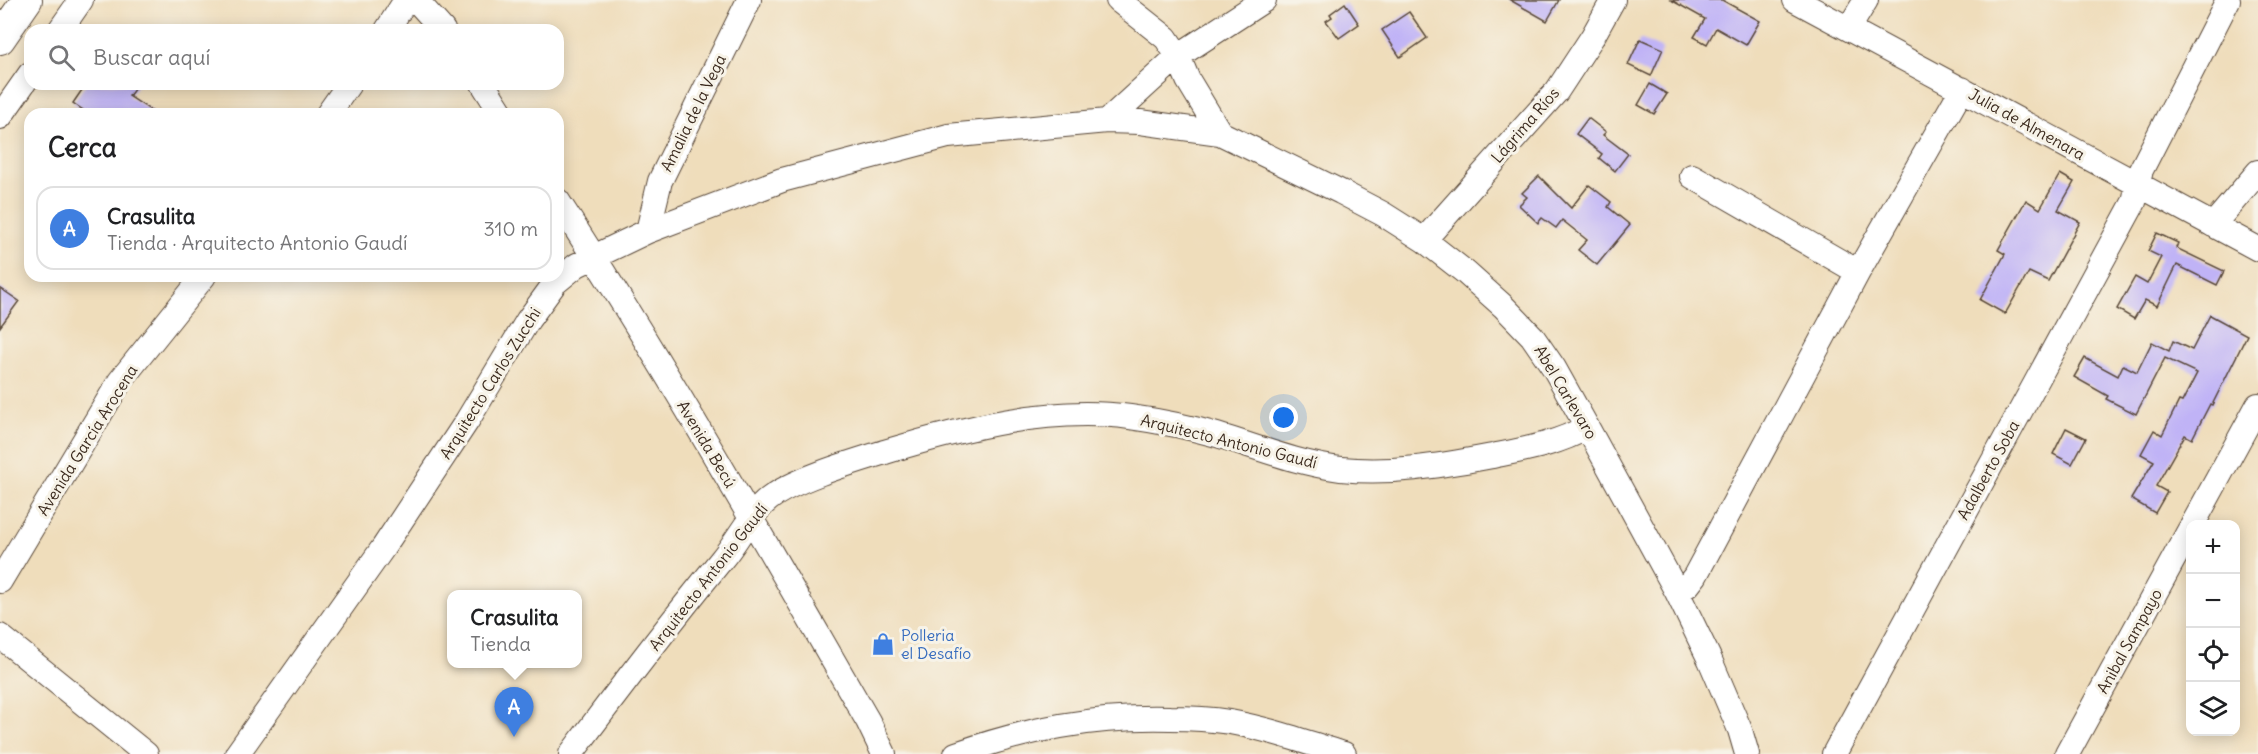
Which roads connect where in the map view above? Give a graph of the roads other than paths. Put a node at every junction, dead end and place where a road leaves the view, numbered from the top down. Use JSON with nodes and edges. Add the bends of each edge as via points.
{"nodes":[{"id":1,"x":27,"y":0,"type":"edge"},
{"id":2,"x":81,"y":0,"type":"edge"},
{"id":3,"x":406,"y":0,"type":"edge"},
{"id":4,"x":416,"y":0,"type":"edge"},
{"id":5,"x":749,"y":0,"type":"edge"},
{"id":6,"x":1118,"y":0,"type":"edge"},
{"id":7,"x":1264,"y":0,"type":"edge"},
{"id":8,"x":1613,"y":0,"type":"edge"},
{"id":9,"x":1796,"y":0,"type":"edge"},
{"id":10,"x":1866,"y":0,"type":"edge"},
{"id":11,"x":2228,"y":0,"type":"edge"},
{"id":12,"x":64,"y":24,"type":"edge"},
{"id":13,"x":391,"y":24,"type":"edge"},
{"id":14,"x":438,"y":24,"type":"edge"},
{"id":15,"x":1849,"y":28,"type":"junction"},
{"id":16,"x":0,"y":39,"type":"edge"},
{"id":17,"x":1178,"y":56,"type":"junction"},
{"id":18,"x":24,"y":83,"type":"edge"},
{"id":19,"x":1962,"y":89,"type":"junction"},
{"id":20,"x":345,"y":90,"type":"edge"},
{"id":21,"x":487,"y":90,"type":"edge"},
{"id":22,"x":332,"y":108,"type":"edge"},
{"id":23,"x":498,"y":108,"type":"edge"},
{"id":24,"x":0,"y":117,"type":"edge"},
{"id":25,"x":1107,"y":121,"type":"junction"},
{"id":26,"x":1220,"y":133,"type":"junction"},
{"id":27,"x":2258,"y":172,"type":"edge"},
{"id":28,"x":1692,"y":176,"type":"dead end"},
{"id":29,"x":2138,"y":184,"type":"junction"},
{"id":30,"x":564,"y":210,"type":"edge"},
{"id":31,"x":2213,"y":225,"type":"junction"},
{"id":32,"x":648,"y":231,"type":"junction"},
{"id":33,"x":1424,"y":240,"type":"junction"},
{"id":34,"x":2258,"y":249,"type":"edge"},
{"id":35,"x":594,"y":256,"type":"junction"},
{"id":36,"x":1858,"y":272,"type":"junction"},
{"id":37,"x":564,"y":275,"type":"edge"},
{"id":38,"x":199,"y":282,"type":"edge"},
{"id":39,"x":556,"y":282,"type":"edge"},
{"id":40,"x":2258,"y":405,"type":"edge"},
{"id":41,"x":1587,"y":427,"type":"junction"},
{"id":42,"x":752,"y":519,"type":"junction"},
{"id":43,"x":2196,"y":520,"type":"edge"},
{"id":44,"x":2186,"y":536,"type":"edge"},
{"id":45,"x":0,"y":581,"type":"edge"},
{"id":46,"x":1677,"y":592,"type":"junction"},
{"id":47,"x":0,"y":636,"type":"edge"},
{"id":48,"x":146,"y":754,"type":"edge"},
{"id":49,"x":237,"y":754,"type":"edge"},
{"id":50,"x":572,"y":754,"type":"edge"},
{"id":51,"x":884,"y":754,"type":"edge"},
{"id":52,"x":956,"y":754,"type":"edge"},
{"id":53,"x":1344,"y":754,"type":"edge"},
{"id":54,"x":1747,"y":754,"type":"edge"},
{"id":55,"x":1834,"y":754,"type":"edge"},
{"id":56,"x":2067,"y":754,"type":"edge"}],
"edges":[{"from":1,"to":16,"type":"main road"},
{"from":2,"to":12,"type":"street"},
{"from":3,"to":13,"type":"street"},
{"from":4,"to":14,"type":"street"},
{"from":5,"to":32,"type":"street","name":"Amalia de la Vega","via":[[660,181]]},
{"from":6,"to":17,"type":"street","via":[[1166,38]]},
{"from":7,"to":17,"type":"street"},
{"from":8,"to":33,"type":"street","name":"Lágrima Ríos","via":[[1557,91]]},
{"from":9,"to":15,"type":"street","name":"Julia de Almenara"},
{"from":10,"to":15,"type":"street"},
{"from":11,"to":29,"type":"street","name":"Adalberto Soba","via":[[2152,146]]},
{"from":15,"to":19,"type":"street","name":"Julia de Almenara"},
{"from":17,"to":25,"type":"street"},
{"from":17,"to":26,"type":"street"},
{"from":18,"to":24,"type":"street"},
{"from":19,"to":29,"type":"street","name":"Julia de Almenara"},
{"from":19,"to":36,"type":"street"},
{"from":20,"to":22,"type":"street"},
{"from":21,"to":23,"type":"street"},
{"from":25,"to":26,"type":"street","name":"Arquitecto Carlos Zucchi"},
{"from":25,"to":32,"type":"street","name":"Arquitecto Carlos Zucchi","via":[[948,136],[782,180]]},
{"from":26,"to":33,"type":"street","name":"Abel Carlevaro","via":[[1341,192]]},
{"from":27,"to":31,"type":"street"},
{"from":28,"to":36,"type":"street"},
{"from":29,"to":31,"type":"street","name":"Julia de Almenara"},
{"from":29,"to":55,"type":"street","name":"Adalberto Soba","via":[[2134,202]]},
{"from":30,"to":35,"type":"street","name":"Avenida Becú"},
{"from":31,"to":34,"type":"street","name":"Julia de Almenara"},
{"from":32,"to":35,"type":"street","name":"Arquitecto Carlos Zucchi"},
{"from":33,"to":41,"type":"street","name":"Abel Carlevaro","via":[[1466,272],[1532,336]]},
{"from":35,"to":37,"type":"street","name":"Arquitecto Carlos Zucchi"},
{"from":35,"to":42,"type":"street","name":"Avenida Becú"},
{"from":36,"to":46,"type":"street","via":[[1695,576]]},
{"from":38,"to":45,"type":"street","name":"Avenida García Arocena","via":[[120,381]]},
{"from":39,"to":49,"type":"street","name":"Arquitecto Carlos Zucchi","via":[[383,548]]},
{"from":40,"to":43,"type":"street"},
{"from":41,"to":42,"type":"street","name":"Arquitecto Antonio Gaudí","via":[[1549,444],[1445,465],[1387,471],[1305,461],[1212,434],[1128,417],[1020,419],[928,439],[820,474],[777,493]]},
{"from":41,"to":46,"type":"street","name":"Abel Carlevaro"},
{"from":42,"to":50,"type":"street","name":"Arquitecto Antonio Gaudí"},
{"from":42,"to":51,"type":"street","name":"Avenida Becú"},
{"from":44,"to":56,"type":"street","name":"Anibal Sampayo"},
{"from":46,"to":54,"type":"street","name":"Abel Carlevaro","via":[[1715,670]]},
{"from":47,"to":48,"type":"street"},
{"from":52,"to":53,"type":"street","via":[[1042,728],[1139,717],[1228,722]]}]}
